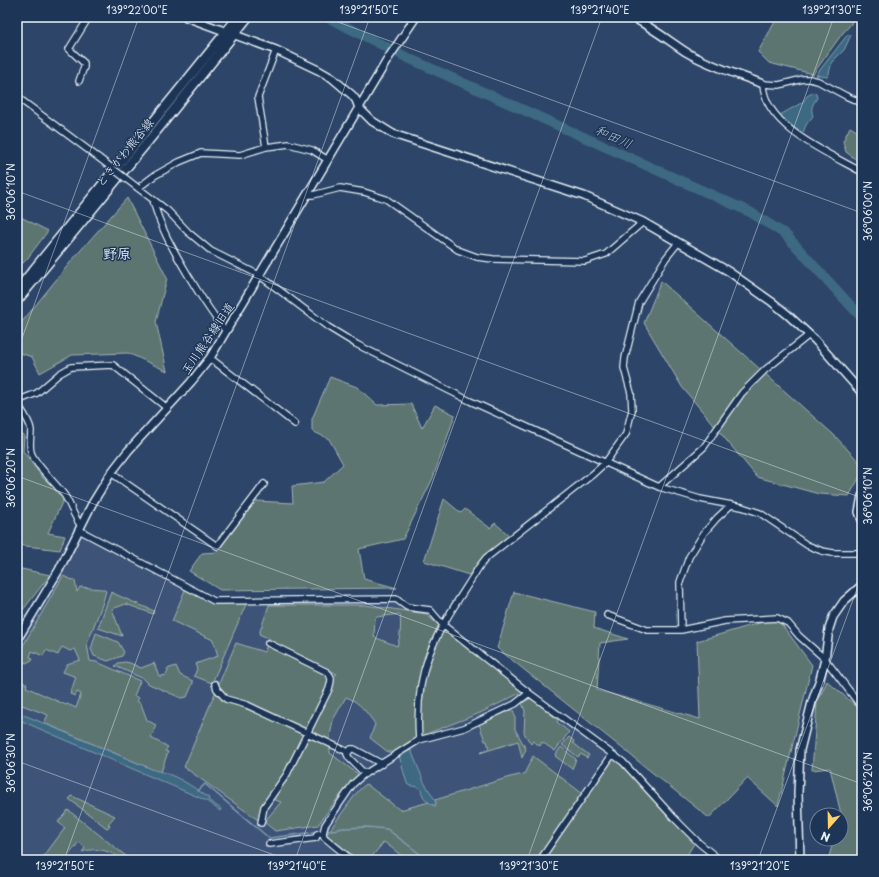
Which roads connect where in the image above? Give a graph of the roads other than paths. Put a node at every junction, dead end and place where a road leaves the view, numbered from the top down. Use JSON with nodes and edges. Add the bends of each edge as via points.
{"nodes":[{"id":1,"x":89,"y":17,"type":"edge"},
{"id":2,"x":186,"y":17,"type":"edge"},
{"id":3,"x":238,"y":17,"type":"edge"},
{"id":4,"x":248,"y":17,"type":"edge"},
{"id":5,"x":416,"y":17,"type":"edge"},
{"id":6,"x":632,"y":17,"type":"edge"},
{"id":7,"x":230,"y":33,"type":"junction"},
{"id":8,"x":276,"y":50,"type":"junction"},
{"id":9,"x":79,"y":81,"type":"dead end"},
{"id":10,"x":763,"y":84,"type":"junction"},
{"id":11,"x":17,"y":97,"type":"edge"},
{"id":12,"x":862,"y":103,"type":"edge"},
{"id":13,"x":359,"y":108,"type":"junction"},
{"id":14,"x":266,"y":147,"type":"junction"},
{"id":15,"x":328,"y":160,"type":"junction"},
{"id":16,"x":862,"y":172,"type":"edge"},
{"id":17,"x":138,"y":188,"type":"junction"},
{"id":18,"x":306,"y":195,"type":"junction"},
{"id":19,"x":153,"y":200,"type":"junction"},
{"id":20,"x":643,"y":222,"type":"junction"},
{"id":21,"x":678,"y":243,"type":"junction"},
{"id":22,"x":259,"y":275,"type":"junction"},
{"id":23,"x":17,"y":290,"type":"edge"},
{"id":24,"x":17,"y":301,"type":"edge"},
{"id":25,"x":226,"y":332,"type":"junction"},
{"id":26,"x":809,"y":335,"type":"junction"},
{"id":27,"x":210,"y":358,"type":"junction"},
{"id":28,"x":862,"y":393,"type":"edge"},
{"id":29,"x":17,"y":402,"type":"edge"},
{"id":30,"x":167,"y":408,"type":"junction"},
{"id":31,"x":295,"y":424,"type":"dead end"},
{"id":32,"x":605,"y":463,"type":"junction"},
{"id":33,"x":111,"y":473,"type":"junction"},
{"id":34,"x":264,"y":484,"type":"dead end"},
{"id":35,"x":659,"y":487,"type":"junction"},
{"id":36,"x":862,"y":496,"type":"edge"},
{"id":37,"x":731,"y":505,"type":"junction"},
{"id":38,"x":862,"y":520,"type":"edge"},
{"id":39,"x":80,"y":528,"type":"junction"},
{"id":40,"x":862,"y":553,"type":"edge"},
{"id":41,"x":862,"y":585,"type":"edge"},
{"id":42,"x":607,"y":615,"type":"dead end"},
{"id":43,"x":443,"y":626,"type":"junction"},
{"id":44,"x":681,"y":630,"type":"junction"},
{"id":45,"x":17,"y":640,"type":"edge"},
{"id":46,"x":268,"y":643,"type":"dead end"},
{"id":47,"x":825,"y":659,"type":"junction"},
{"id":48,"x":215,"y":684,"type":"dead end"},
{"id":49,"x":529,"y":693,"type":"junction"},
{"id":50,"x":862,"y":706,"type":"edge"},
{"id":51,"x":307,"y":732,"type":"junction"},
{"id":52,"x":419,"y":740,"type":"junction"},
{"id":53,"x":348,"y":752,"type":"junction"},
{"id":54,"x":612,"y":755,"type":"junction"},
{"id":55,"x":382,"y":764,"type":"junction"},
{"id":56,"x":365,"y":774,"type":"junction"},
{"id":57,"x":261,"y":823,"type":"dead end"},
{"id":58,"x":323,"y":833,"type":"junction"},
{"id":59,"x":269,"y":844,"type":"dead end"},
{"id":60,"x":352,"y":860,"type":"edge"},
{"id":61,"x":540,"y":860,"type":"edge"},
{"id":62,"x":720,"y":860,"type":"edge"},
{"id":63,"x":800,"y":860,"type":"edge"}],
"edges":[{"from":1,"to":9,"type":"street","via":[[68,49],[84,63]]},
{"from":2,"to":7,"type":"street"},
{"from":3,"to":7,"type":"main road","name":"ときがわ熊谷線"},
{"from":4,"to":7,"type":"main road","name":"ときがわ熊谷線"},
{"from":5,"to":13,"type":"street","name":"玉川熊谷線旧道"},
{"from":6,"to":10,"type":"street","via":[[686,52]]},
{"from":7,"to":8,"type":"street"},
{"from":7,"to":23,"type":"main road","name":"ときがわ熊谷線"},
{"from":7,"to":24,"type":"main road","name":"ときがわ熊谷線","via":[[154,134]]},
{"from":8,"to":13,"type":"street","via":[[332,78],[352,95]]},
{"from":8,"to":14,"type":"street","via":[[258,97]]},
{"from":10,"to":12,"type":"street","via":[[779,85],[810,79]]},
{"from":10,"to":16,"type":"street","via":[[765,98],[784,125],[796,135]]},
{"from":11,"to":17,"type":"street","bridge":true},
{"from":13,"to":15,"type":"street","name":"玉川熊谷線旧道"},
{"from":13,"to":20,"type":"street","via":[[372,121],[393,134],[584,196]]},
{"from":14,"to":15,"type":"street","via":[[289,144],[312,150]]},
{"from":14,"to":17,"type":"street","via":[[240,155],[201,153],[160,172]]},
{"from":15,"to":18,"type":"street","name":"玉川熊谷線旧道"},
{"from":17,"to":19,"type":"street"},
{"from":18,"to":20,"type":"street","via":[[340,188],[386,199],[458,250],[493,259],[585,261],[606,254]]},
{"from":18,"to":22,"type":"street","name":"玉川熊谷線旧道"},
{"from":19,"to":22,"type":"street","via":[[211,251]]},
{"from":19,"to":25,"type":"street","via":[[170,245],[204,303]]},
{"from":20,"to":21,"type":"street"},
{"from":21,"to":26,"type":"street","via":[[747,284],[788,315]]},
{"from":21,"to":32,"type":"street","via":[[639,302],[624,368],[631,393],[632,410],[629,426]]},
{"from":22,"to":25,"type":"street","name":"玉川熊谷線旧道"},
{"from":22,"to":32,"type":"street","via":[[328,327],[356,344],[470,401]]},
{"from":25,"to":27,"type":"street","name":"玉川熊谷線旧道"},
{"from":26,"to":28,"type":"street"},
{"from":26,"to":35,"type":"street","via":[[765,370],[742,393],[704,446]]},
{"from":27,"to":30,"type":"street","name":"玉川熊谷線旧道"},
{"from":27,"to":31,"type":"street"},
{"from":29,"to":30,"type":"street","via":[[37,393],[71,367],[113,366]]},
{"from":29,"to":39,"type":"street","via":[[31,428],[30,451],[33,457],[65,496]]},
{"from":30,"to":33,"type":"street","name":"玉川熊谷線旧道","via":[[128,450]]},
{"from":32,"to":35,"type":"street"},
{"from":32,"to":43,"type":"street","via":[[486,558]]},
{"from":33,"to":34,"type":"street","via":[[217,546]]},
{"from":33,"to":39,"type":"street","name":"玉川熊谷線旧道"},
{"from":35,"to":37,"type":"street"},
{"from":36,"to":38,"type":"street","via":[[859,512]]},
{"from":37,"to":40,"type":"street","via":[[760,513],[807,545],[822,551]]},
{"from":37,"to":44,"type":"street","via":[[704,533],[689,557],[680,582]]},
{"from":39,"to":43,"type":"street","via":[[214,601],[396,599],[407,607],[430,610]]},
{"from":39,"to":45,"type":"street","name":"玉川熊谷線旧道","via":[[60,570]]},
{"from":41,"to":47,"type":"street","via":[[844,601],[833,617]]},
{"from":42,"to":44,"type":"street","via":[[647,630]]},
{"from":43,"to":49,"type":"street"},
{"from":43,"to":52,"type":"street","via":[[428,656],[423,676],[418,718]]},
{"from":44,"to":47,"type":"street","via":[[725,621],[777,618],[788,623]]},
{"from":46,"to":51,"type":"street","via":[[330,675],[332,681],[329,689]]},
{"from":47,"to":50,"type":"street"},
{"from":47,"to":63,"type":"street","via":[[800,750]]},
{"from":48,"to":51,"type":"street","via":[[226,699]]},
{"from":49,"to":52,"type":"street","via":[[515,704],[464,728]]},
{"from":49,"to":54,"type":"street"},
{"from":51,"to":53,"type":"street"},
{"from":51,"to":57,"type":"street","via":[[287,774],[264,807]]},
{"from":52,"to":55,"type":"street"},
{"from":53,"to":55,"type":"street","via":[[351,748],[354,749]]},
{"from":53,"to":56,"type":"street","via":[[349,758]]},
{"from":54,"to":61,"type":"street"},
{"from":54,"to":62,"type":"street","via":[[623,762],[674,818]]},
{"from":55,"to":56,"type":"street"},
{"from":56,"to":58,"type":"street","via":[[347,791],[325,825]]},
{"from":58,"to":59,"type":"street","via":[[317,834],[316,838]]},
{"from":58,"to":60,"type":"street","via":[[324,837]]}]}
